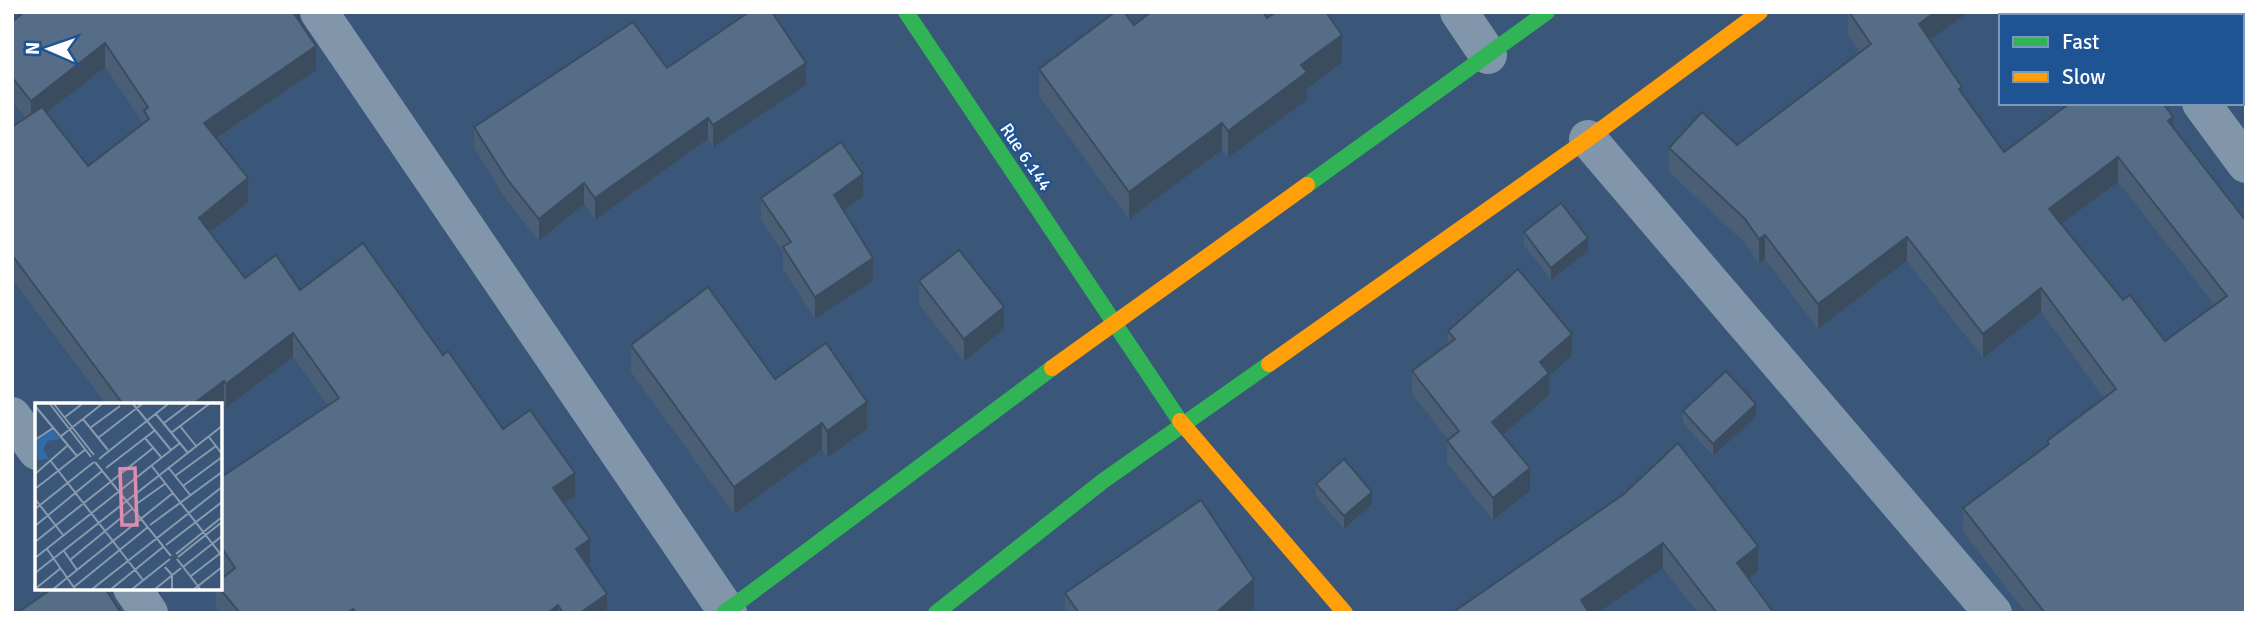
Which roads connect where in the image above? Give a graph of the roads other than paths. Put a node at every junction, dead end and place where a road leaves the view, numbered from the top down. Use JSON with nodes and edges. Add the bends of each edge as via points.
{"nodes":[{"id":1,"x":319,"y":12,"type":"edge"},
{"id":2,"x":906,"y":12,"type":"edge"},
{"id":3,"x":1459,"y":12,"type":"edge"},
{"id":4,"x":1547,"y":12,"type":"edge"},
{"id":5,"x":1760,"y":12,"type":"edge"},
{"id":6,"x":1488,"y":55,"type":"junction"},
{"id":7,"x":2202,"y":105,"type":"edge"},
{"id":8,"x":1588,"y":139,"type":"junction"},
{"id":9,"x":2246,"y":164,"type":"edge"},
{"id":10,"x":1115,"y":323,"type":"junction"},
{"id":11,"x":12,"y":416,"type":"edge"},
{"id":12,"x":1184,"y":426,"type":"junction"},
{"id":13,"x":35,"y":448,"type":"edge"},
{"id":14,"x":133,"y":590,"type":"edge"},
{"id":15,"x":727,"y":612,"type":"edge"},
{"id":16,"x":149,"y":613,"type":"edge"},
{"id":17,"x":936,"y":613,"type":"edge"},
{"id":18,"x":1345,"y":613,"type":"edge"},
{"id":19,"x":1993,"y":613,"type":"edge"}],
"edges":[{"from":1,"to":15,"type":"street"},
{"from":2,"to":10,"type":"main road","name":"Rue 6.144"},
{"from":3,"to":6,"type":"street"},
{"from":4,"to":6,"type":"main road"},
{"from":5,"to":8,"type":"main road"},
{"from":6,"to":10,"type":"main road"},
{"from":7,"to":9,"type":"street"},
{"from":8,"to":12,"type":"main road"},
{"from":8,"to":19,"type":"street"},
{"from":10,"to":12,"type":"main road","name":"Rue 6.144"},
{"from":10,"to":15,"type":"main road"},
{"from":11,"to":13,"type":"street"},
{"from":12,"to":17,"type":"main road","via":[[1103,481]]},
{"from":12,"to":18,"type":"main road","name":"Rue 6.144"},
{"from":14,"to":16,"type":"street"}]}
